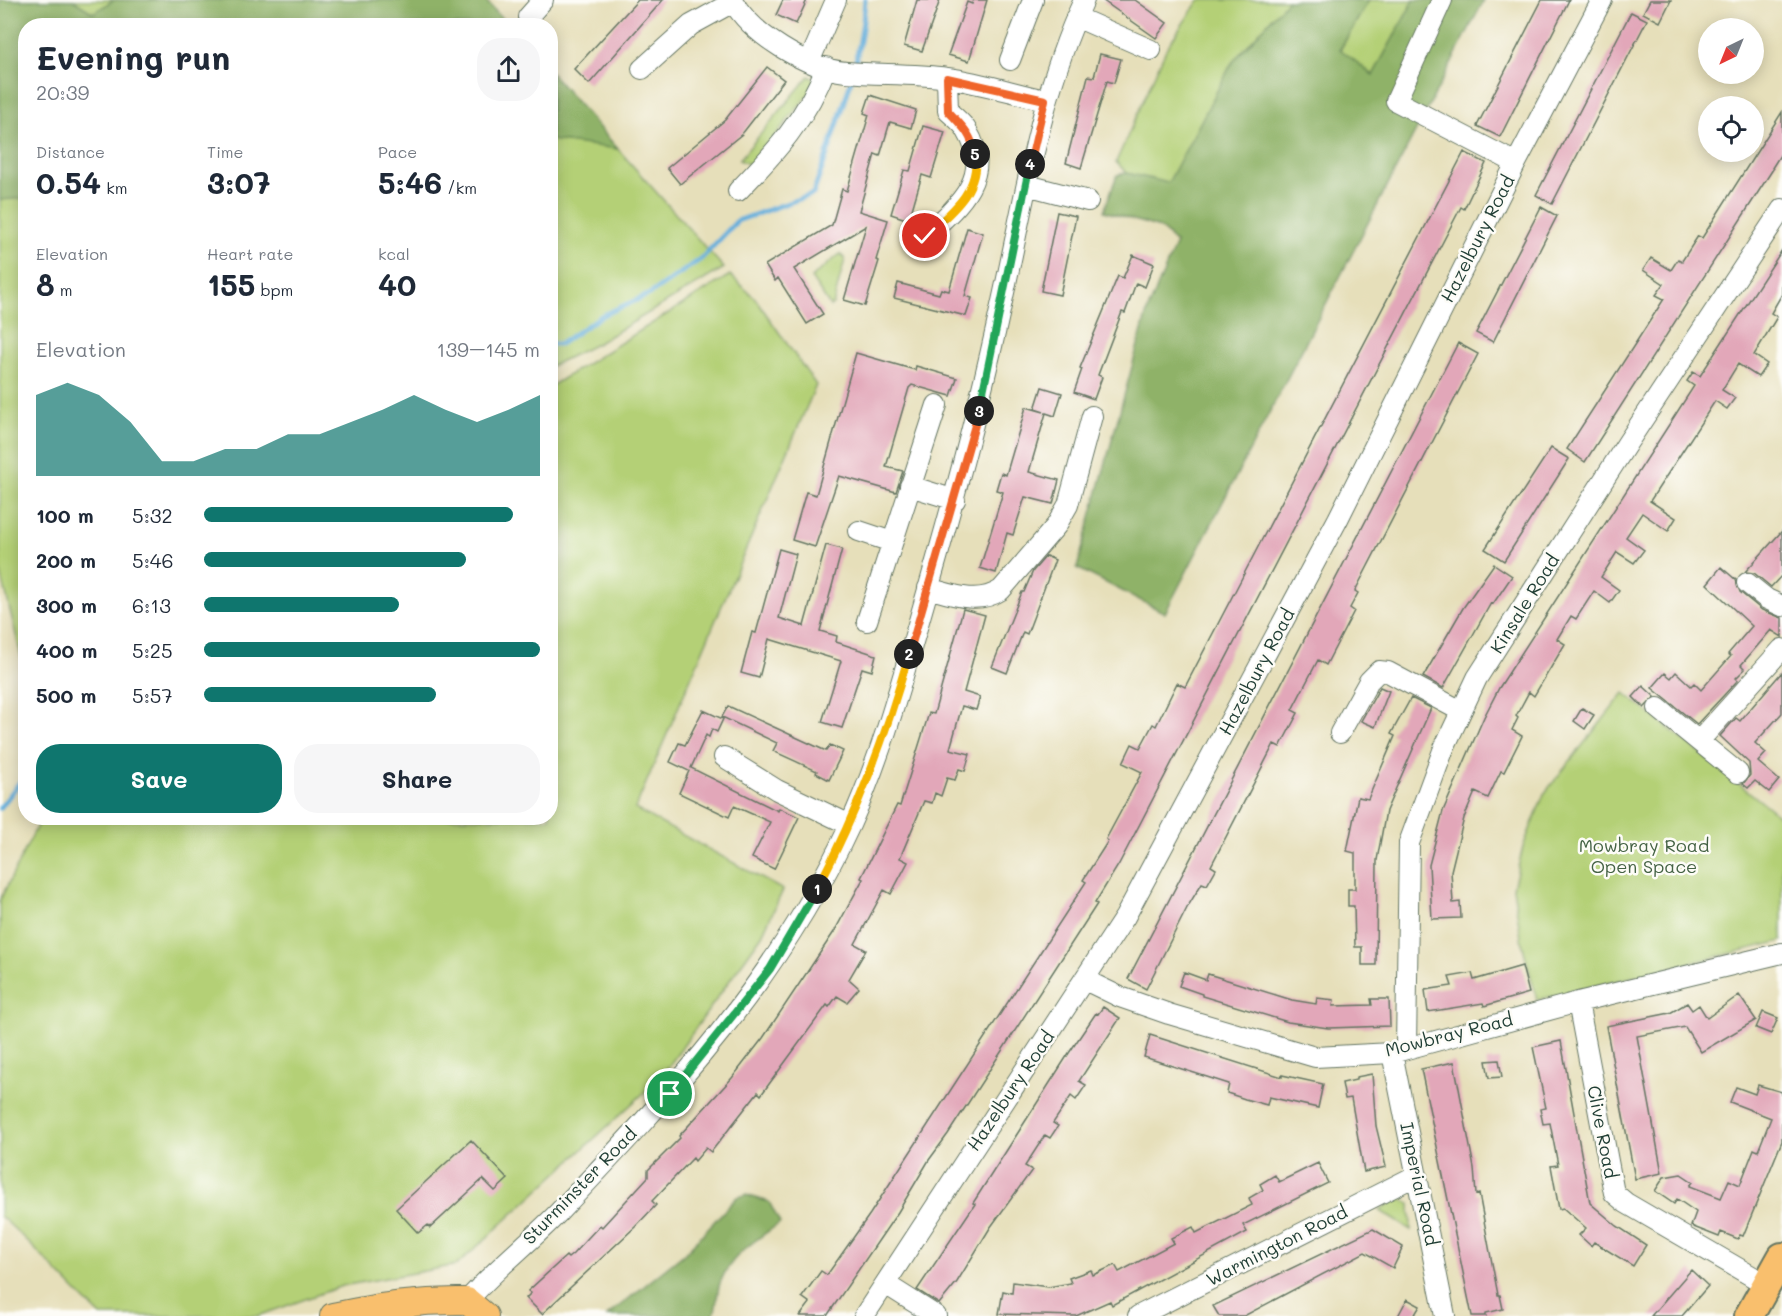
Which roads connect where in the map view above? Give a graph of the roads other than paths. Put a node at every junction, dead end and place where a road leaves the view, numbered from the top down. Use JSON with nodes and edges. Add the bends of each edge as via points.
{"nodes":[{"id":1,"x":543,"y":0,"type":"edge"},
{"id":2,"x":836,"y":0,"type":"edge"},
{"id":3,"x":1033,"y":0,"type":"edge"},
{"id":4,"x":1442,"y":0,"type":"edge"},
{"id":5,"x":1602,"y":0,"type":"edge"},
{"id":6,"x":733,"y":1,"type":"edge"},
{"id":7,"x":1080,"y":9,"type":"edge"},
{"id":8,"x":528,"y":17,"type":"dead end"},
{"id":9,"x":1151,"y":50,"type":"dead end"},
{"id":10,"x":1010,"y":60,"type":"dead end"},
{"id":11,"x":826,"y":66,"type":"junction"},
{"id":12,"x":642,"y":69,"type":"dead end"},
{"id":13,"x":947,"y":78,"type":"junction"},
{"id":14,"x":1045,"y":100,"type":"junction"},
{"id":15,"x":1516,"y":164,"type":"junction"},
{"id":16,"x":1027,"y":186,"type":"junction"},
{"id":17,"x":738,"y":191,"type":"dead end"},
{"id":18,"x":1088,"y":201,"type":"dead end"},
{"id":19,"x":1782,"y":209,"type":"edge"},
{"id":20,"x":925,"y":236,"type":"dead end"},
{"id":21,"x":937,"y":405,"type":"dead end"},
{"id":22,"x":1092,"y":416,"type":"dead end"},
{"id":23,"x":910,"y":486,"type":"junction"},
{"id":24,"x":955,"y":500,"type":"junction"},
{"id":25,"x":859,"y":531,"type":"dead end"},
{"id":26,"x":892,"y":542,"type":"junction"},
{"id":27,"x":1747,"y":584,"type":"dead end"},
{"id":28,"x":928,"y":588,"type":"junction"},
{"id":29,"x":1782,"y":606,"type":"edge"},
{"id":30,"x":867,"y":621,"type":"dead end"},
{"id":31,"x":1782,"y":649,"type":"edge"},
{"id":32,"x":1658,"y":708,"type":"dead end"},
{"id":33,"x":1461,"y":711,"type":"junction"},
{"id":34,"x":1340,"y":733,"type":"dead end"},
{"id":35,"x":1699,"y":741,"type":"junction"},
{"id":36,"x":724,"y":757,"type":"dead end"},
{"id":37,"x":1738,"y":773,"type":"dead end"},
{"id":38,"x":850,"y":825,"type":"junction"},
{"id":39,"x":1782,"y":953,"type":"edge"},
{"id":40,"x":1085,"y":980,"type":"junction"},
{"id":41,"x":1578,"y":1002,"type":"junction"},
{"id":42,"x":1399,"y":1051,"type":"junction"},
{"id":43,"x":1417,"y":1175,"type":"junction"},
{"id":44,"x":1782,"y":1257,"type":"edge"},
{"id":45,"x":887,"y":1284,"type":"junction"},
{"id":46,"x":1767,"y":1285,"type":"junction"},
{"id":47,"x":476,"y":1308,"type":"edge"},
{"id":48,"x":333,"y":1316,"type":"edge"},
{"id":49,"x":864,"y":1316,"type":"edge"},
{"id":50,"x":936,"y":1316,"type":"edge"},
{"id":51,"x":1138,"y":1316,"type":"edge"},
{"id":52,"x":1445,"y":1316,"type":"edge"},
{"id":53,"x":1749,"y":1316,"type":"edge"}],
"edges":[{"from":1,"to":8,"type":"street"},
{"from":2,"to":11,"type":"street"},
{"from":3,"to":10,"type":"street"},
{"from":4,"to":15,"type":"street","via":[[1396,101]]},
{"from":5,"to":15,"type":"street","name":"Hazelbury Road"},
{"from":6,"to":11,"type":"street","via":[[765,37]]},
{"from":6,"to":12,"type":"street","via":[[691,25]]},
{"from":7,"to":9,"type":"street"},
{"from":7,"to":14,"type":"street","name":"Sturminster Road"},
{"from":11,"to":13,"type":"street"},
{"from":11,"to":17,"type":"street","via":[[808,109],[777,151]]},
{"from":13,"to":14,"type":"street"},
{"from":13,"to":20,"type":"street","via":[[948,111],[966,128],[974,143],[976,162],[968,194]]},
{"from":14,"to":16,"type":"street","name":"Sturminster Road"},
{"from":15,"to":40,"type":"street","name":"Hazelbury Road","via":[[1338,519],[1177,824]]},
{"from":16,"to":18,"type":"street"},
{"from":16,"to":24,"type":"street","name":"Sturminster Road","via":[[979,409]]},
{"from":19,"to":33,"type":"street","name":"Kinsale Road","via":[[1628,442]]},
{"from":21,"to":23,"type":"street"},
{"from":22,"to":28,"type":"street","via":[[1068,505],[1056,526],[1001,590],[989,597],[967,598]]},
{"from":23,"to":24,"type":"street"},
{"from":23,"to":26,"type":"street"},
{"from":24,"to":28,"type":"street","name":"Sturminster Road"},
{"from":25,"to":26,"type":"street"},
{"from":26,"to":30,"type":"street"},
{"from":27,"to":29,"type":"street"},
{"from":28,"to":38,"type":"street","name":"Sturminster Road","via":[[896,699]]},
{"from":31,"to":35,"type":"street"},
{"from":32,"to":35,"type":"street"},
{"from":33,"to":34,"type":"street","via":[[1388,672],[1379,671],[1369,681]]},
{"from":33,"to":42,"type":"street","name":"Kinsale Road","via":[[1409,843]]},
{"from":35,"to":37,"type":"street"},
{"from":36,"to":38,"type":"street","via":[[777,790]]},
{"from":38,"to":47,"type":"street","name":"Sturminster Road","via":[[770,969],[670,1094],[554,1217],[483,1283]]},
{"from":39,"to":41,"type":"street","name":"Mowbray Road"},
{"from":40,"to":42,"type":"street","name":"Mowbray Road","via":[[1120,997],[1315,1057]]},
{"from":40,"to":45,"type":"street","name":"Hazelbury Road"},
{"from":41,"to":42,"type":"street","name":"Mowbray Road"},
{"from":41,"to":46,"type":"street","name":"Clive Road","via":[[1614,1193]]},
{"from":42,"to":43,"type":"street","name":"Imperial Road"},
{"from":43,"to":51,"type":"street","name":"Warmington Road"},
{"from":43,"to":52,"type":"street","name":"Imperial Road"},
{"from":44,"to":46,"type":"highway"},
{"from":45,"to":49,"type":"street","name":"Hazelbury Road"},
{"from":45,"to":50,"type":"street"},
{"from":46,"to":53,"type":"highway"},
{"from":47,"to":48,"type":"main road","via":[[395,1303]]}]}
